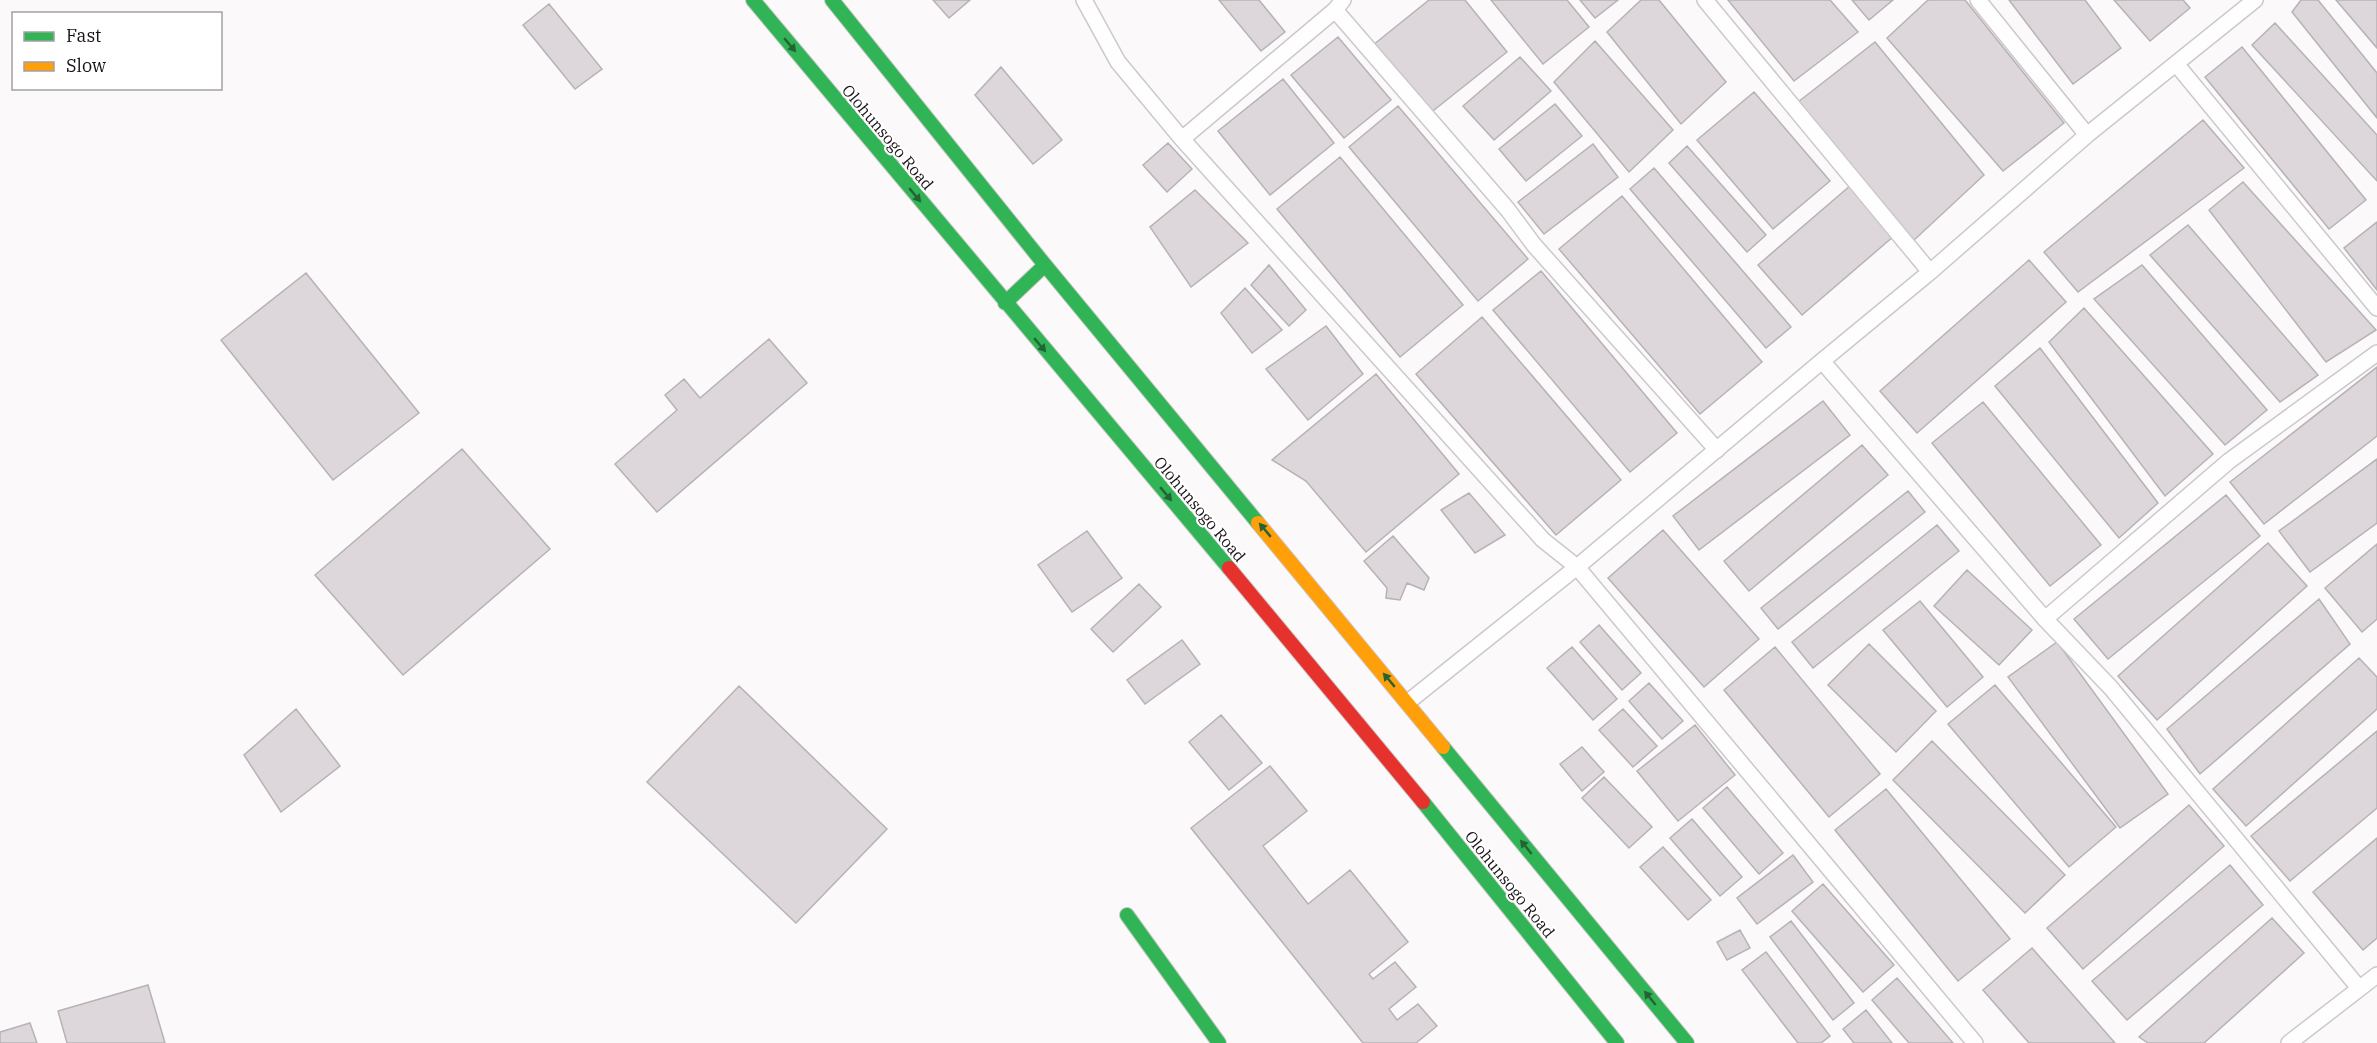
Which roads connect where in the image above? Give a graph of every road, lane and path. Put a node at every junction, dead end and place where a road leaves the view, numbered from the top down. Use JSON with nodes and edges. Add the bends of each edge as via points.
{"nodes":[{"id":1,"x":753,"y":0,"type":"edge"},
{"id":2,"x":832,"y":0,"type":"edge"},
{"id":3,"x":1084,"y":0,"type":"edge"},
{"id":4,"x":1705,"y":0,"type":"edge"},
{"id":5,"x":1978,"y":0,"type":"edge"},
{"id":6,"x":2255,"y":0,"type":"edge"},
{"id":7,"x":1339,"y":5,"type":"edge"},
{"id":8,"x":2176,"y":64,"type":"junction"},
{"id":9,"x":2087,"y":135,"type":"junction"},
{"id":10,"x":1182,"y":139,"type":"junction"},
{"id":11,"x":1045,"y":265,"type":"junction"},
{"id":12,"x":1930,"y":272,"type":"junction"},
{"id":13,"x":1005,"y":303,"type":"junction"},
{"id":14,"x":2377,"y":308,"type":"edge"},
{"id":15,"x":2377,"y":353,"type":"edge"},
{"id":16,"x":1822,"y":361,"type":"junction"},
{"id":17,"x":1717,"y":450,"type":"junction"},
{"id":18,"x":1576,"y":567,"type":"junction"},
{"id":19,"x":2045,"y":619,"type":"junction"},
{"id":20,"x":1408,"y":702,"type":"junction"},
{"id":21,"x":1127,"y":915,"type":"dead end"},
{"id":22,"x":2377,"y":975,"type":"edge"},
{"id":23,"x":2359,"y":988,"type":"junction"},
{"id":24,"x":1220,"y":1043,"type":"edge"},
{"id":25,"x":1617,"y":1043,"type":"edge"},
{"id":26,"x":1687,"y":1043,"type":"edge"},
{"id":27,"x":1975,"y":1043,"type":"edge"},
{"id":28,"x":2289,"y":1043,"type":"edge"}],
"edges":[{"from":1,"to":13,"type":"main road","name":"Olohunsogo Road","one_way":true},
{"from":2,"to":11,"type":"main road"},
{"from":3,"to":10,"type":"lane","via":[[1118,62]]},
{"from":4,"to":12,"type":"lane"},
{"from":5,"to":9,"type":"lane"},
{"from":6,"to":8,"type":"lane"},
{"from":7,"to":10,"type":"lane"},
{"from":7,"to":17,"type":"lane","via":[[1534,245]]},
{"from":8,"to":9,"type":"lane"},
{"from":8,"to":14,"type":"lane"},
{"from":9,"to":12,"type":"lane"},
{"from":10,"to":18,"type":"lane","via":[[1543,540]]},
{"from":11,"to":13,"type":"main road"},
{"from":20,"to":11,"type":"main road","one_way":true},
{"from":12,"to":16,"type":"lane"},
{"from":13,"to":25,"type":"main road","name":"Olohunsogo Road","one_way":true,"via":[[1370,735]]},
{"from":15,"to":19,"type":"lane","via":[[2229,462]]},
{"from":16,"to":17,"type":"lane"},
{"from":16,"to":19,"type":"lane"},
{"from":17,"to":18,"type":"lane"},
{"from":18,"to":20,"type":"lane"},
{"from":18,"to":27,"type":"lane"},
{"from":19,"to":23,"type":"lane","via":[[2111,688]]},
{"from":26,"to":20,"type":"main road","one_way":true},
{"from":21,"to":24,"type":"main road"},
{"from":22,"to":23,"type":"lane"},
{"from":23,"to":28,"type":"lane"}]}
